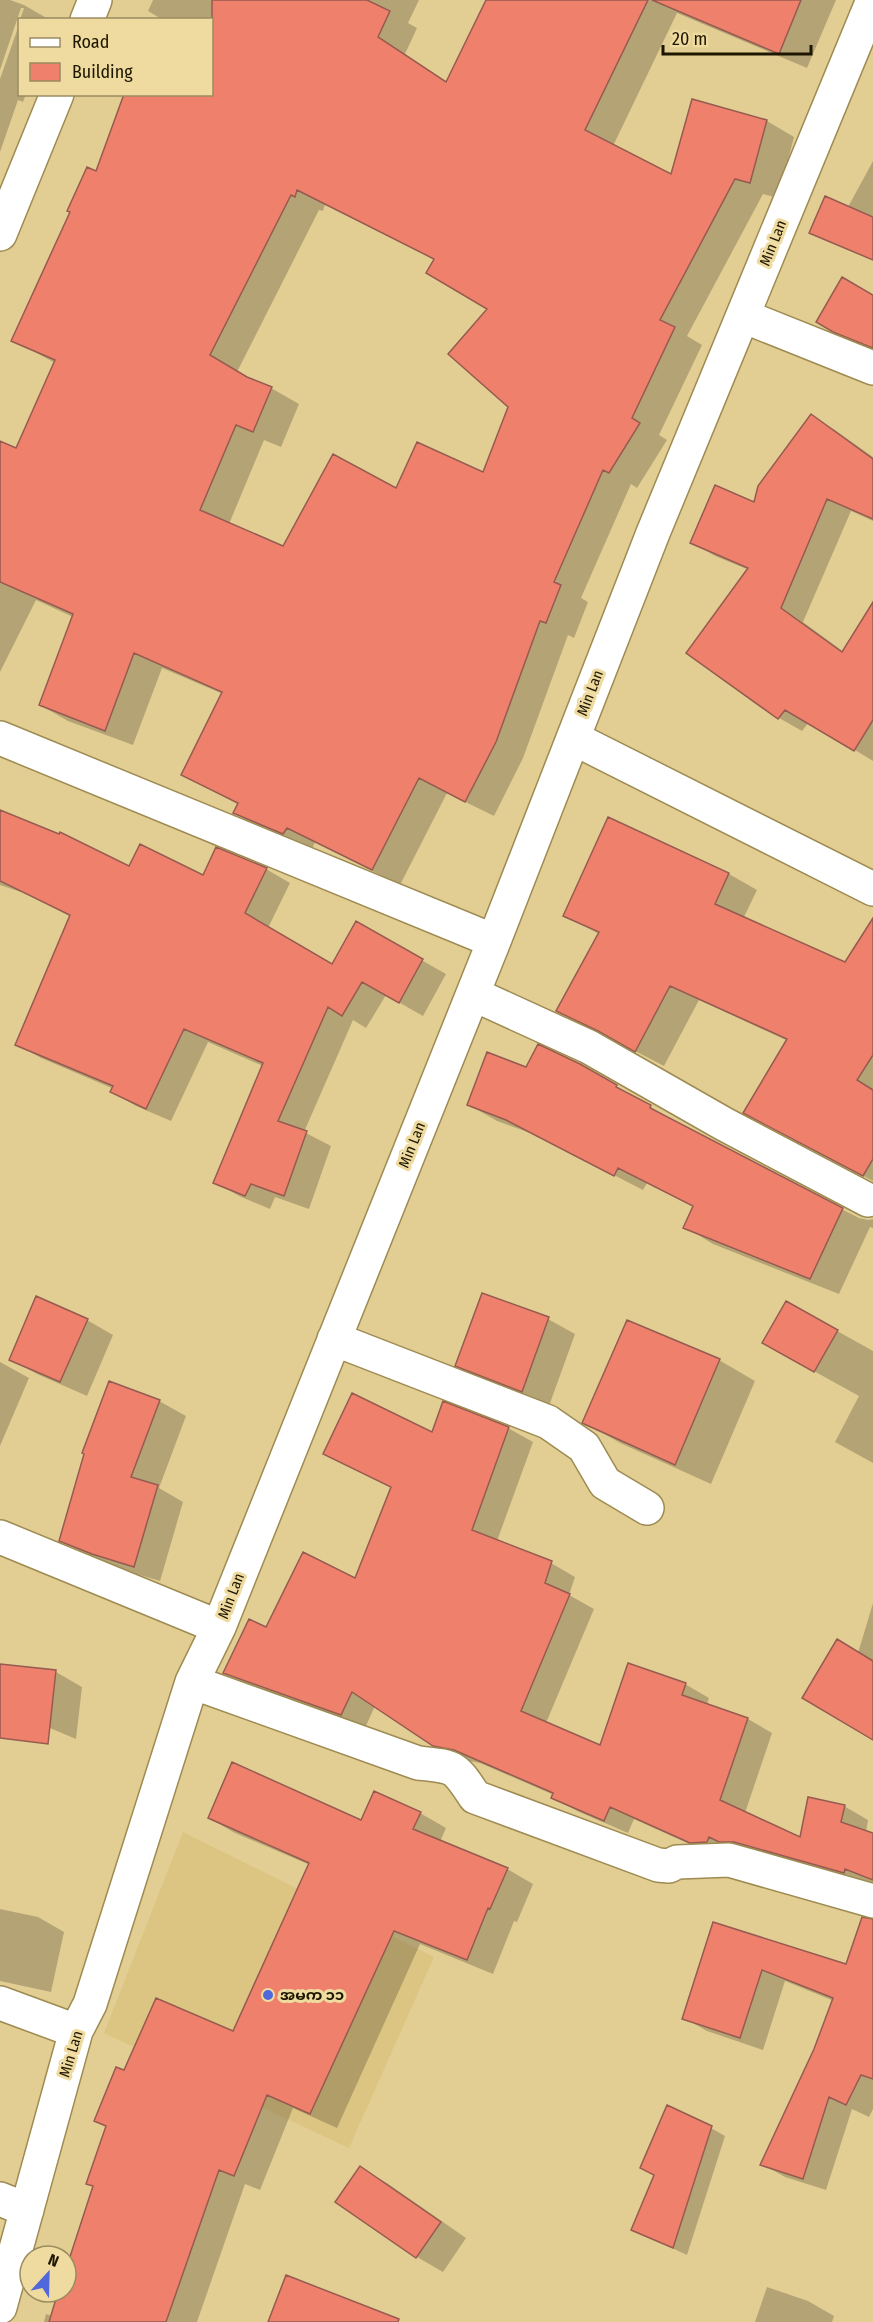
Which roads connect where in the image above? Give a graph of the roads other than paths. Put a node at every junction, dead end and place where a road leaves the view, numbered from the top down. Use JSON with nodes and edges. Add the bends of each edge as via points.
{"nodes":[{"id":1,"x":95,"y":0,"type":"edge"},
{"id":2,"x":873,"y":0,"type":"edge"},
{"id":3,"x":88,"y":18,"type":"edge"},
{"id":4,"x":56,"y":96,"type":"edge"},
{"id":5,"x":0,"y":234,"type":"edge"},
{"id":6,"x":743,"y":316,"type":"junction"},
{"id":7,"x":873,"y":368,"type":"edge"},
{"id":8,"x":0,"y":738,"type":"edge"},
{"id":9,"x":573,"y":738,"type":"junction"},
{"id":10,"x":873,"y":889,"type":"edge"},
{"id":11,"x":494,"y":941,"type":"junction"},
{"id":12,"x":473,"y":994,"type":"junction"},
{"id":13,"x":868,"y":1200,"type":"dead end"},
{"id":14,"x":334,"y":1339,"type":"junction"},
{"id":15,"x":647,"y":1508,"type":"dead end"},
{"id":16,"x":0,"y":1537,"type":"edge"},
{"id":17,"x":219,"y":1627,"type":"junction"},
{"id":18,"x":192,"y":1682,"type":"junction"},
{"id":19,"x":873,"y":1901,"type":"edge"},
{"id":20,"x":0,"y":2003,"type":"edge"},
{"id":21,"x":76,"y":2031,"type":"junction"},
{"id":22,"x":14,"y":2205,"type":"edge"},
{"id":23,"x":0,"y":2307,"type":"edge"}],
"edges":[{"from":1,"to":3,"type":"street"},
{"from":2,"to":6,"type":"street","name":"Min Lan"},
{"from":4,"to":5,"type":"street"},
{"from":6,"to":7,"type":"street"},
{"from":6,"to":9,"type":"street","name":"Min Lan"},
{"from":8,"to":11,"type":"street"},
{"from":9,"to":10,"type":"street"},
{"from":9,"to":11,"type":"street","name":"Min Lan"},
{"from":11,"to":12,"type":"street","name":"Min Lan"},
{"from":12,"to":13,"type":"street","via":[[589,1047]]},
{"from":12,"to":14,"type":"street","name":"Min Lan"},
{"from":14,"to":15,"type":"street","via":[[548,1422],[584,1447],[605,1483]]},
{"from":14,"to":17,"type":"street","name":"Min Lan"},
{"from":16,"to":17,"type":"street"},
{"from":17,"to":18,"type":"street","name":"Min Lan"},
{"from":18,"to":19,"type":"street","via":[[418,1763],[451,1767],[475,1797],[658,1865],[729,1860]]},
{"from":18,"to":21,"type":"street","name":"Min Lan","via":[[90,2004]]},
{"from":20,"to":21,"type":"street"},
{"from":21,"to":22,"type":"street","name":"Min Lan"},
{"from":22,"to":23,"type":"street","name":"Min Lan"}]}
